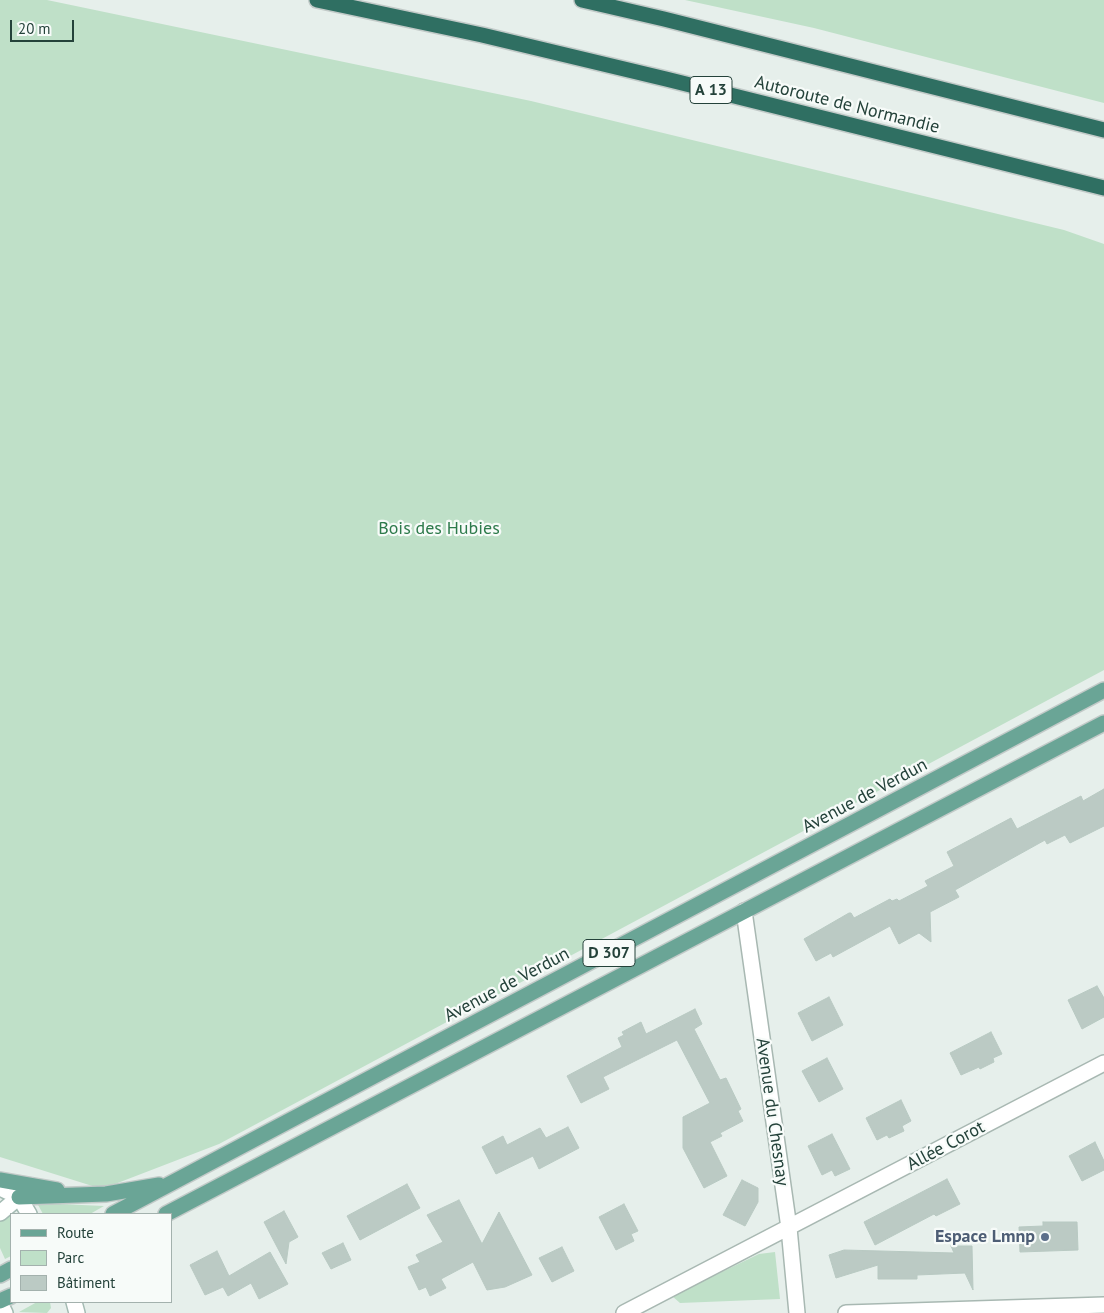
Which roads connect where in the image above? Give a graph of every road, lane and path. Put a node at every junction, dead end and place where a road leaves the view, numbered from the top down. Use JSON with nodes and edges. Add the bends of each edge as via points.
{"nodes":[{"id":1,"x":317,"y":0,"type":"edge"},
{"id":2,"x":582,"y":0,"type":"edge"},
{"id":3,"x":1104,"y":130,"type":"edge"},
{"id":4,"x":1104,"y":188,"type":"edge"},
{"id":5,"x":1104,"y":690,"type":"edge"},
{"id":6,"x":1104,"y":723,"type":"edge"},
{"id":7,"x":744,"y":911,"type":"junction"},
{"id":8,"x":1104,"y":1064,"type":"edge"},
{"id":9,"x":0,"y":1180,"type":"edge"},
{"id":10,"x":173,"y":1183,"type":"junction"},
{"id":11,"x":0,"y":1188,"type":"edge"},
{"id":12,"x":85,"y":1195,"type":"junction"},
{"id":13,"x":19,"y":1197,"type":"junction"},
{"id":14,"x":0,"y":1213,"type":"edge"},
{"id":15,"x":28,"y":1213,"type":"edge"},
{"id":16,"x":115,"y":1213,"type":"edge"},
{"id":17,"x":168,"y":1213,"type":"edge"},
{"id":18,"x":789,"y":1228,"type":"junction"},
{"id":19,"x":0,"y":1302,"type":"edge"},
{"id":20,"x":1104,"y":1305,"type":"edge"},
{"id":21,"x":5,"y":1313,"type":"edge"},
{"id":22,"x":624,"y":1313,"type":"edge"},
{"id":23,"x":796,"y":1313,"type":"edge"},
{"id":24,"x":846,"y":1313,"type":"edge"}],
"edges":[{"from":1,"to":4,"type":"highway","name":"Autoroute de Normandie","number":"A 13","via":[[666,78]]},
{"from":2,"to":3,"type":"highway"},
{"from":5,"to":10,"type":"main road","name":"Avenue de Verdun","number":"D 307"},
{"from":6,"to":7,"type":"main road","number":"D 307"},
{"from":7,"to":17,"type":"main road","number":"D 307"},
{"from":7,"to":18,"type":"street","name":"Avenue du Chesnay"},
{"from":8,"to":18,"type":"street","name":"Allée Corot"},
{"from":9,"to":12,"type":"main road"},
{"from":10,"to":12,"type":"main road"},
{"from":10,"to":16,"type":"main road","name":"Avenue de Verdun","number":"D 307"},
{"from":11,"to":13,"type":"street"},
{"from":12,"to":13,"type":"main road"},
{"from":13,"to":14,"type":"street"},
{"from":13,"to":15,"type":"street"},
{"from":18,"to":22,"type":"street","name":"Allée Corot"},
{"from":18,"to":23,"type":"street","name":"Avenue du Chesnay"},
{"from":19,"to":21,"type":"street"},
{"from":20,"to":24,"type":"street"}]}
